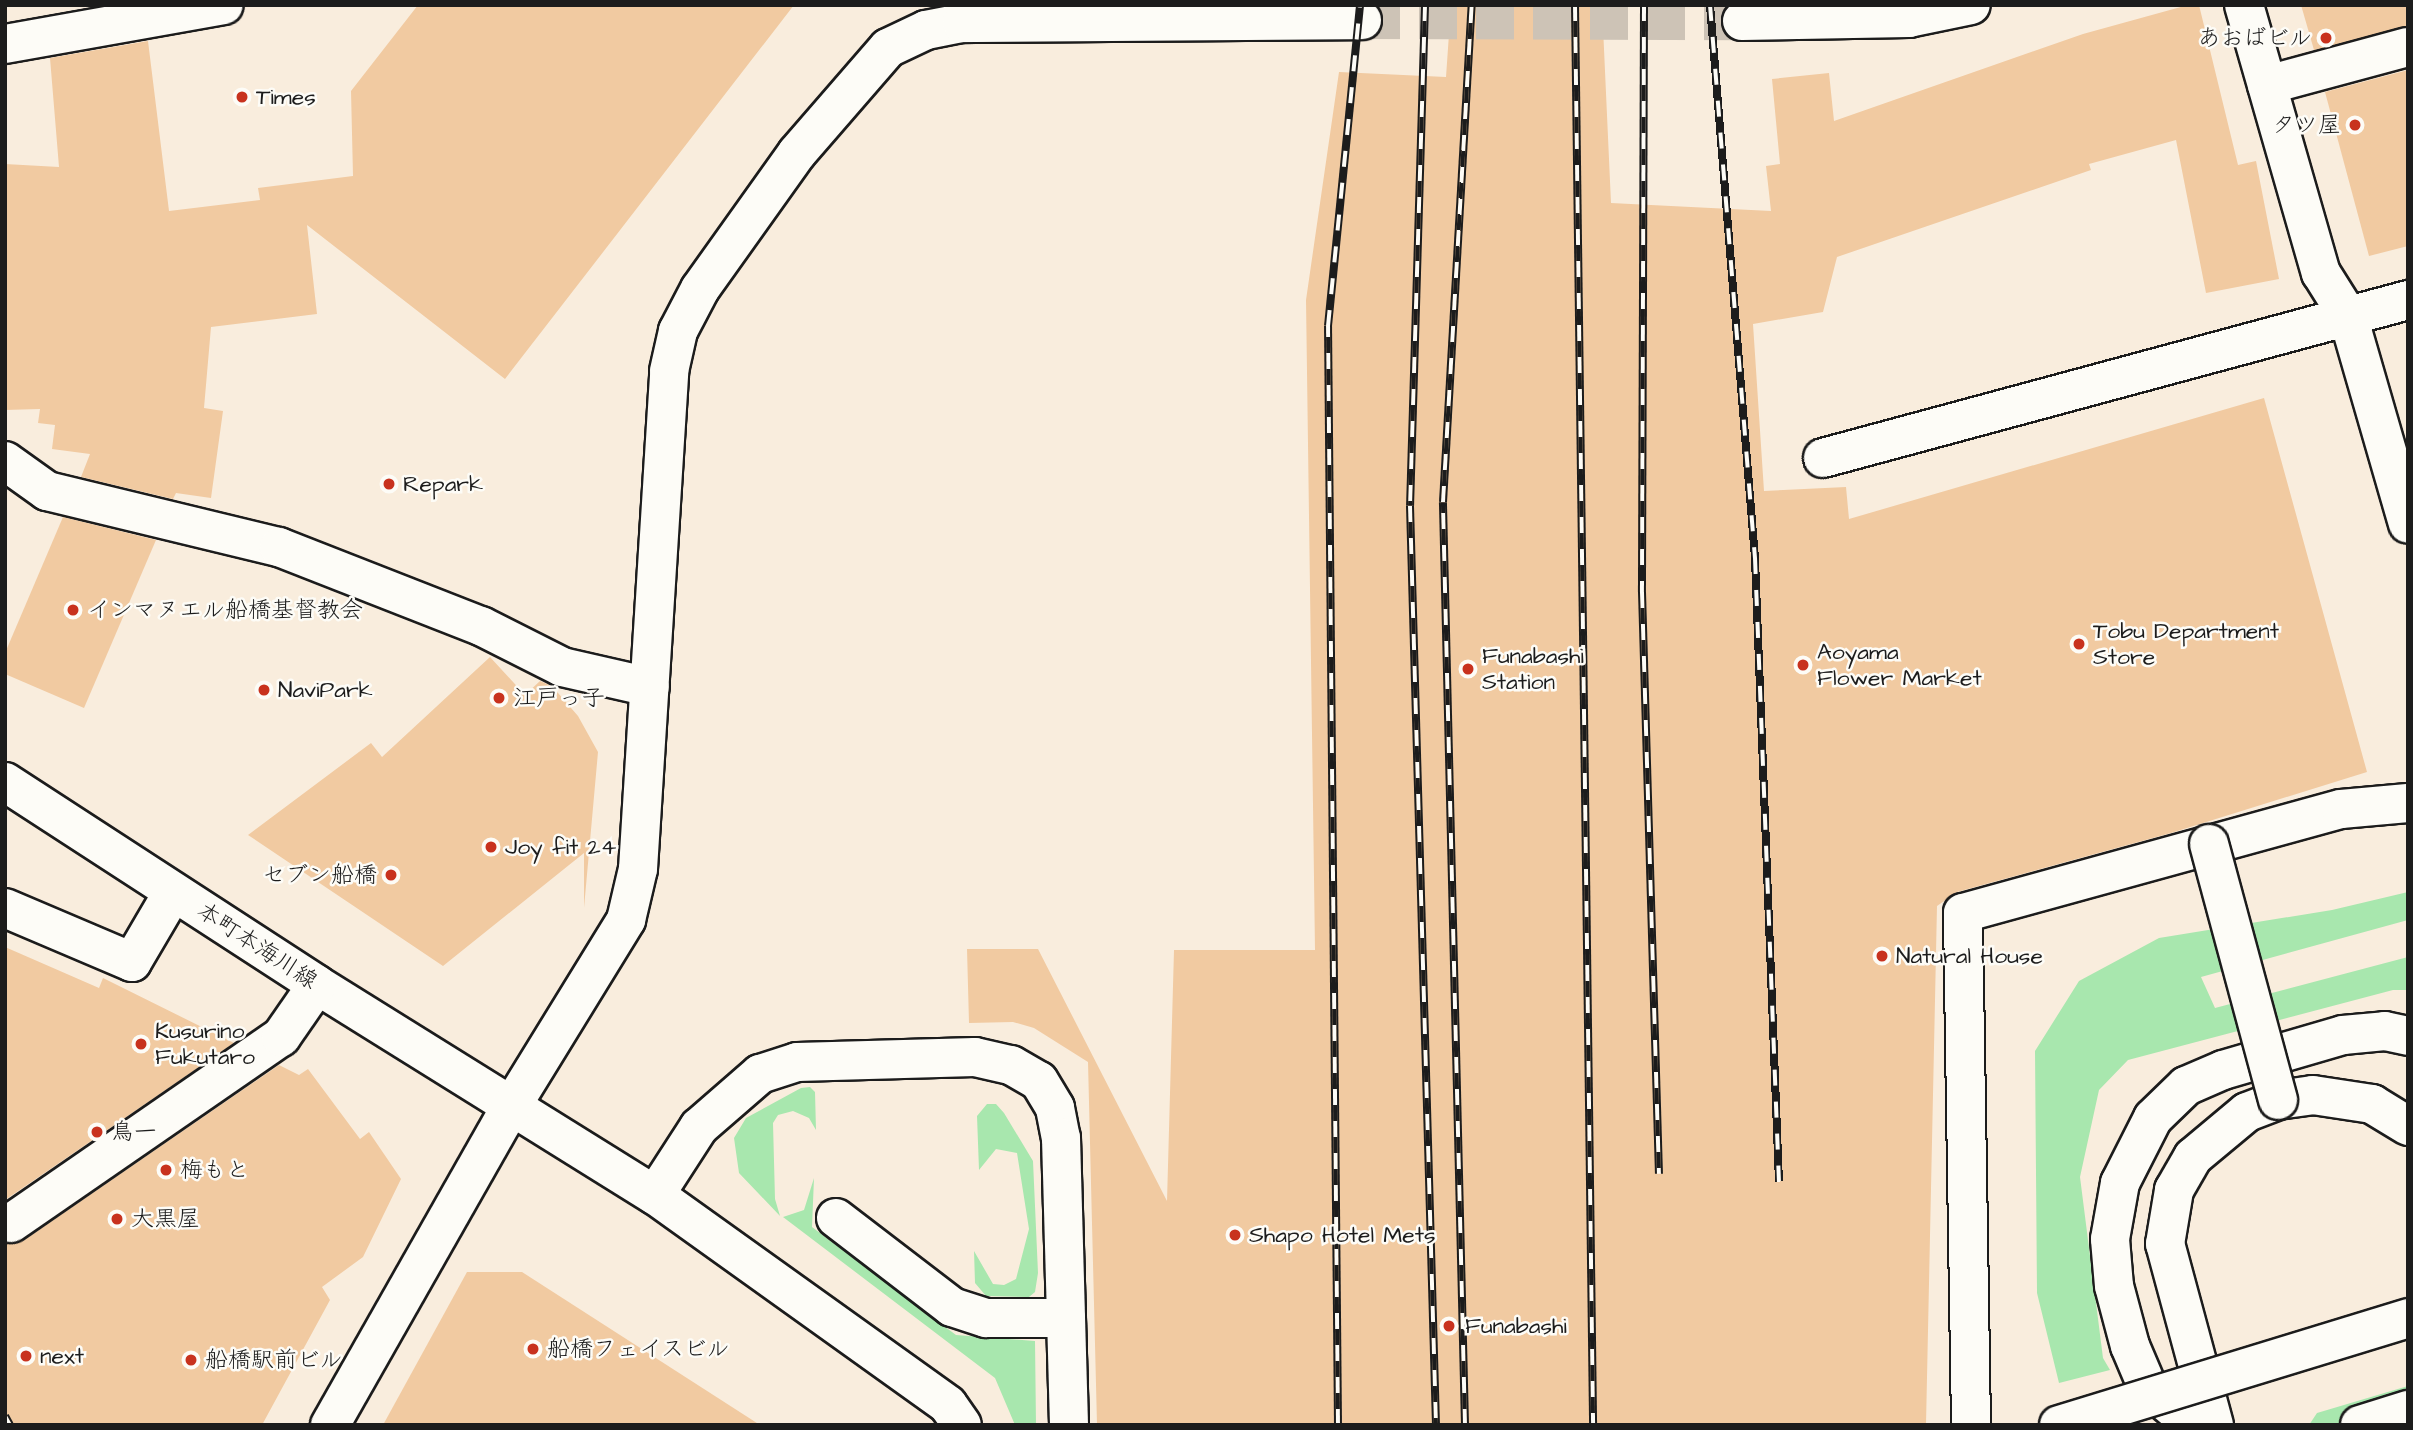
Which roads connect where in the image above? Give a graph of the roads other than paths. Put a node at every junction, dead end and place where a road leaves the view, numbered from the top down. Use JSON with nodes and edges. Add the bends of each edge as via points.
{"nodes":[{"id":1,"x":224,"y":5,"type":"edge"},
{"id":2,"x":1971,"y":5,"type":"edge"},
{"id":3,"x":2244,"y":5,"type":"edge"},
{"id":4,"x":1208,"y":12,"type":"edge"},
{"id":5,"x":1755,"y":16,"type":"tunnel mouth"},
{"id":6,"x":1362,"y":20,"type":"tunnel mouth"},
{"id":7,"x":5,"y":44,"type":"edge"},
{"id":8,"x":2408,"y":47,"type":"edge"},
{"id":9,"x":2267,"y":85,"type":"junction"},
{"id":10,"x":2408,"y":300,"type":"edge"},
{"id":11,"x":2348,"y":316,"type":"junction"},
{"id":12,"x":1823,"y":458,"type":"dead end"},
{"id":13,"x":5,"y":461,"type":"edge"},
{"id":14,"x":2408,"y":524,"type":"edge"},
{"id":15,"x":650,"y":687,"type":"junction"},
{"id":16,"x":5,"y":782,"type":"edge"},
{"id":17,"x":2408,"y":803,"type":"edge"},
{"id":18,"x":2209,"y":844,"type":"junction"},
{"id":19,"x":173,"y":892,"type":"junction"},
{"id":20,"x":5,"y":908,"type":"edge"},
{"id":21,"x":317,"y":985,"type":"junction"},
{"id":22,"x":2408,"y":1036,"type":"edge"},
{"id":23,"x":2278,"y":1100,"type":"junction"},
{"id":24,"x":511,"y":1107,"type":"junction"},
{"id":25,"x":2408,"y":1126,"type":"edge"},
{"id":26,"x":655,"y":1195,"type":"junction"},
{"id":27,"x":836,"y":1218,"type":"dead end"},
{"id":28,"x":11,"y":1223,"type":"dead end"},
{"id":29,"x":1066,"y":1318,"type":"junction"},
{"id":30,"x":2408,"y":1318,"type":"edge"},
{"id":31,"x":2202,"y":1382,"type":"junction"},
{"id":32,"x":330,"y":1425,"type":"edge"},
{"id":33,"x":962,"y":1425,"type":"edge"},
{"id":34,"x":1069,"y":1425,"type":"edge"},
{"id":35,"x":1971,"y":1425,"type":"edge"},
{"id":36,"x":2059,"y":1425,"type":"edge"},
{"id":37,"x":2193,"y":1425,"type":"edge"},
{"id":38,"x":2214,"y":1425,"type":"edge"}],
"edges":[{"from":1,"to":7,"type":"street"},
{"from":2,"to":5,"type":"street","via":[[1909,18]]},
{"from":3,"to":9,"type":"street"},
{"from":4,"to":6,"type":"street"},
{"from":4,"to":15,"type":"street","via":[[961,23],[926,30],[888,48],[797,153],[700,289],[678,331],[668,371]]},
{"from":8,"to":9,"type":"street"},
{"from":9,"to":11,"type":"street","via":[[2321,272]]},
{"from":10,"to":11,"type":"street"},
{"from":11,"to":12,"type":"street"},
{"from":11,"to":14,"type":"street"},
{"from":13,"to":15,"type":"street","via":[[47,491],[279,547],[481,626],[562,667]]},
{"from":15,"to":24,"type":"street","via":[[638,869],[626,920]]},
{"from":16,"to":19,"type":"street","name":"本町本海川線"},
{"from":17,"to":18,"type":"street","via":[[2342,809]]},
{"from":18,"to":23,"type":"street","bridge":true},
{"from":18,"to":35,"type":"street","via":[[1963,913]]},
{"from":19,"to":20,"type":"street","via":[[132,962]]},
{"from":19,"to":21,"type":"street","name":"本町本海川線"},
{"from":21,"to":24,"type":"street","name":"本町本海川線"},
{"from":21,"to":28,"type":"street","via":[[281,1037]]},
{"from":22,"to":37,"type":"street","via":[[2385,1031],[2343,1035],[2223,1070],[2186,1086],[2148,1128],[2120,1183],[2110,1239],[2114,1286],[2130,1346],[2147,1386]]},
{"from":23,"to":25,"type":"street","via":[[2314,1095],[2372,1104]]},
{"from":23,"to":31,"type":"street","via":[[2247,1112],[2193,1157],[2174,1190],[2167,1215],[2165,1244]]},
{"from":24,"to":26,"type":"street","name":"本町本海川線"},
{"from":24,"to":32,"type":"street"},
{"from":26,"to":29,"type":"street","via":[[699,1128],[760,1074],[797,1062],[975,1057],[1012,1065],[1040,1081],[1055,1108],[1061,1138]]},
{"from":26,"to":33,"type":"street","name":"本町本海川線","via":[[947,1405]]},
{"from":27,"to":29,"type":"street","via":[[952,1307],[986,1318]]},
{"from":29,"to":34,"type":"street"},
{"from":30,"to":31,"type":"street","bridge":true},
{"from":31,"to":36,"type":"street","bridge":true},
{"from":31,"to":38,"type":"street"}]}
